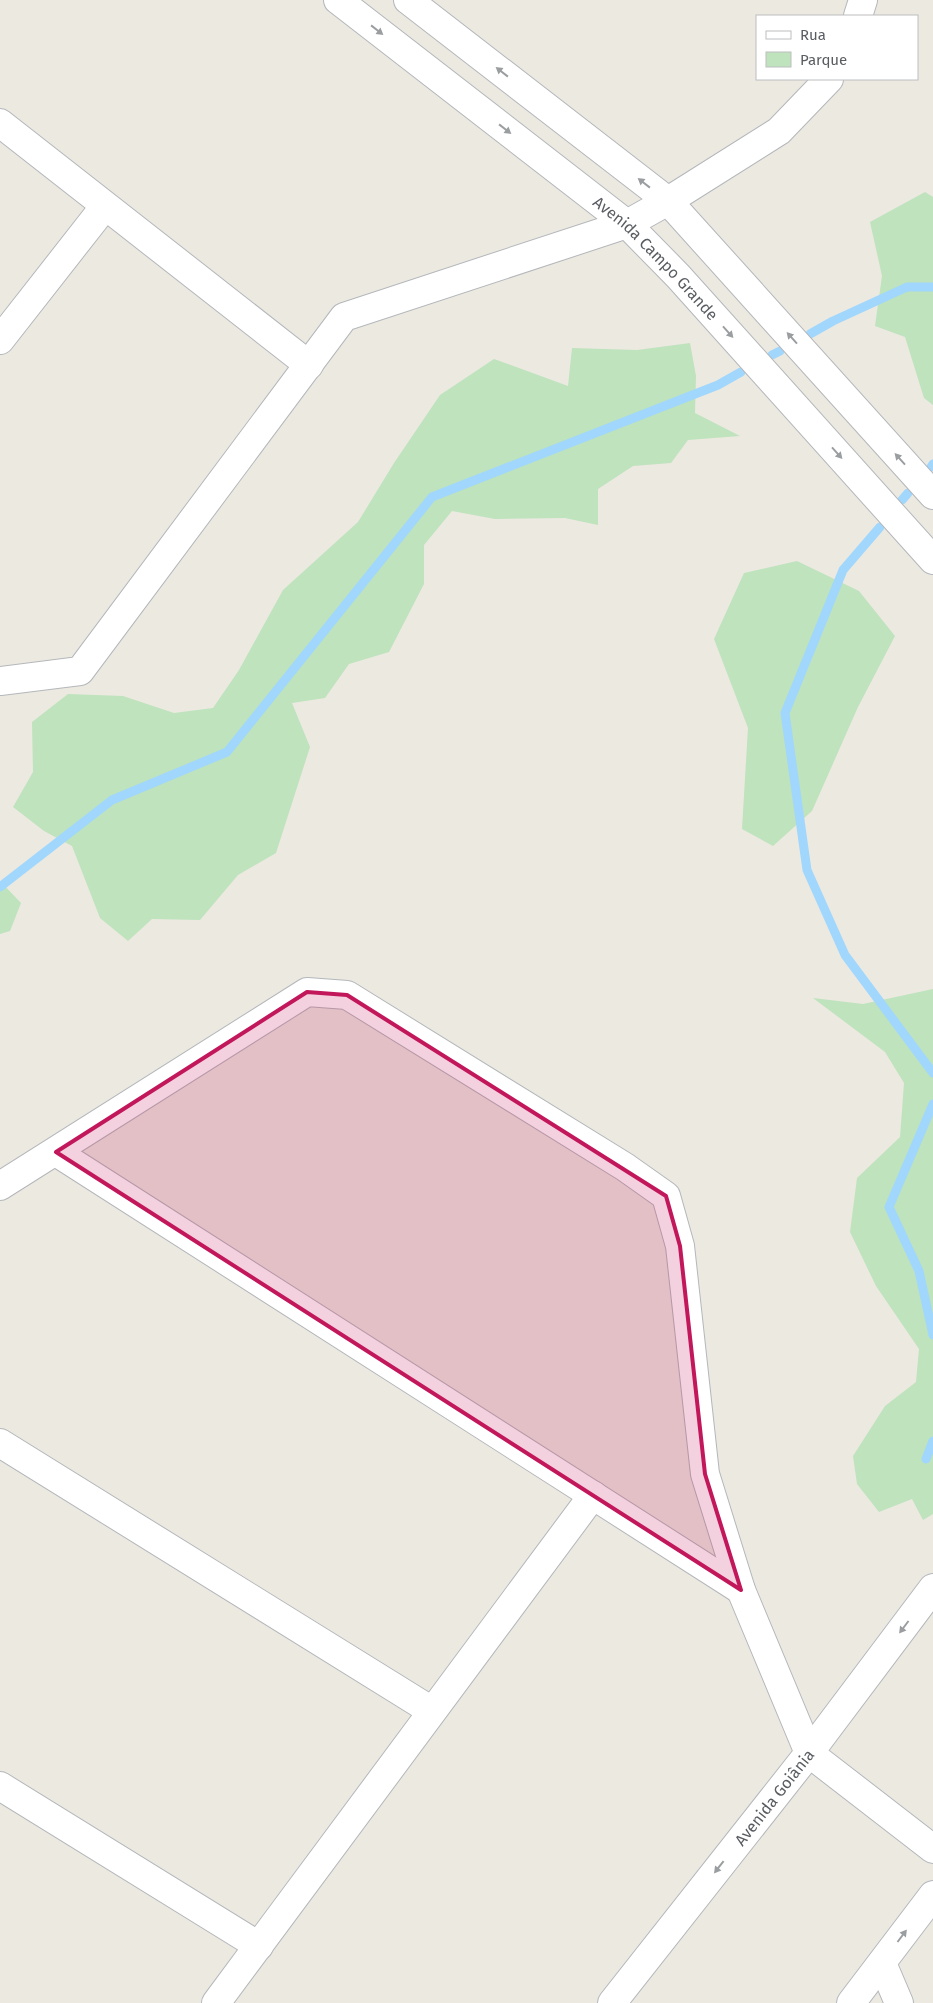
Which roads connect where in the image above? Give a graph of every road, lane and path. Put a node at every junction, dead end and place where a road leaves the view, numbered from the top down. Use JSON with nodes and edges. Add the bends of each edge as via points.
{"nodes":[{"id":1,"x":338,"y":0,"type":"edge"},
{"id":2,"x":408,"y":0,"type":"edge"},
{"id":3,"x":863,"y":0,"type":"edge"},
{"id":4,"x":858,"y":15,"type":"edge"},
{"id":5,"x":828,"y":80,"type":"edge"},
{"id":6,"x":0,"y":124,"type":"edge"},
{"id":7,"x":668,"y":201,"type":"junction"},
{"id":8,"x":105,"y":206,"type":"junction"},
{"id":9,"x":627,"y":224,"type":"junction"},
{"id":10,"x":0,"y":340,"type":"edge"},
{"id":11,"x":308,"y":366,"type":"junction"},
{"id":12,"x":933,"y":495,"type":"edge"},
{"id":13,"x":933,"y":560,"type":"edge"},
{"id":14,"x":0,"y":681,"type":"edge"},
{"id":15,"x":56,"y":1152,"type":"junction"},
{"id":16,"x":0,"y":1186,"type":"edge"},
{"id":17,"x":0,"y":1443,"type":"edge"},
{"id":18,"x":593,"y":1495,"type":"junction"},
{"id":19,"x":933,"y":1588,"type":"edge"},
{"id":20,"x":742,"y":1590,"type":"junction"},
{"id":21,"x":432,"y":1711,"type":"junction"},
{"id":22,"x":809,"y":1753,"type":"junction"},
{"id":23,"x":0,"y":1786,"type":"edge"},
{"id":24,"x":933,"y":1849,"type":"edge"},
{"id":25,"x":933,"y":1895,"type":"edge"},
{"id":26,"x":259,"y":1946,"type":"junction"},
{"id":27,"x":882,"y":1963,"type":"junction"},
{"id":28,"x":216,"y":2003,"type":"edge"},
{"id":29,"x":612,"y":2003,"type":"edge"},
{"id":30,"x":851,"y":2003,"type":"edge"},
{"id":31,"x":899,"y":2003,"type":"edge"}],
"edges":[{"from":1,"to":9,"type":"street","name":"Avenida Campo Grande","one_way":true},
{"from":7,"to":2,"type":"street","one_way":true},
{"from":3,"to":4,"type":"street"},
{"from":5,"to":7,"type":"street","via":[[779,131]]},
{"from":6,"to":8,"type":"street"},
{"from":7,"to":9,"type":"street"},
{"from":12,"to":7,"type":"street","one_way":true},
{"from":8,"to":10,"type":"street"},
{"from":8,"to":11,"type":"street"},
{"from":9,"to":11,"type":"street","via":[[344,317]]},
{"from":9,"to":13,"type":"street","name":"Avenida Campo Grande","one_way":true,"via":[[678,276]]},
{"from":11,"to":14,"type":"street","via":[[80,671]]},
{"from":15,"to":16,"type":"street"},
{"from":15,"to":18,"type":"street"},
{"from":15,"to":20,"type":"street","via":[[307,992],[347,995],[625,1168],[666,1196],[680,1246],[705,1474]]},
{"from":17,"to":21,"type":"street"},
{"from":18,"to":20,"type":"street"},
{"from":18,"to":21,"type":"street"},
{"from":19,"to":22,"type":"street","name":"Avenida Goiânia","one_way":true},
{"from":20,"to":22,"type":"street"},
{"from":21,"to":26,"type":"street"},
{"from":22,"to":24,"type":"street"},
{"from":22,"to":29,"type":"street","name":"Avenida Goiânia","one_way":true},
{"from":23,"to":26,"type":"street"},
{"from":27,"to":25,"type":"street","one_way":true},
{"from":26,"to":28,"type":"street"},
{"from":27,"to":30,"type":"street"},
{"from":27,"to":31,"type":"street"}]}
